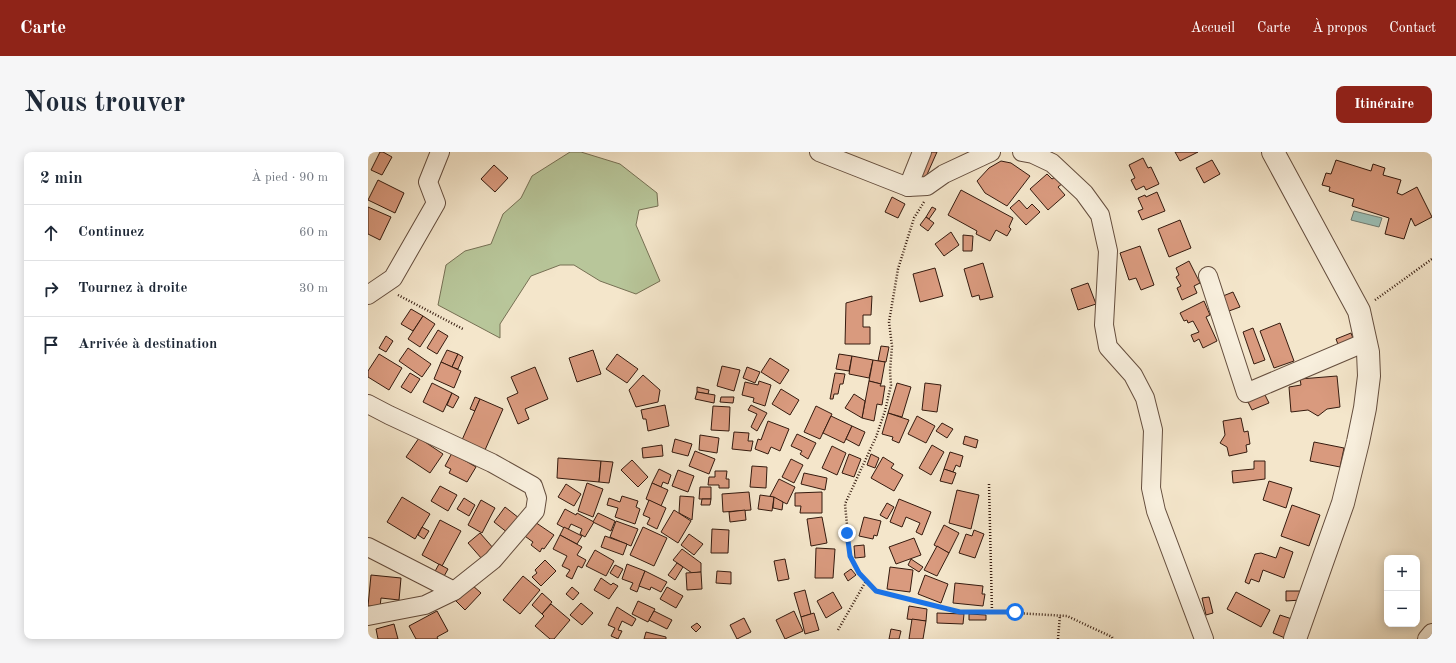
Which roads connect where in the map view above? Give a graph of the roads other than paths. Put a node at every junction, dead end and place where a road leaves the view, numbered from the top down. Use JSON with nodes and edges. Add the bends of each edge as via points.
{"nodes":[{"id":1,"x":440,"y":152,"type":"edge"},
{"id":2,"x":819,"y":152,"type":"edge"},
{"id":3,"x":922,"y":152,"type":"edge"},
{"id":4,"x":991,"y":152,"type":"edge"},
{"id":5,"x":1022,"y":152,"type":"edge"},
{"id":6,"x":1273,"y":152,"type":"edge"},
{"id":7,"x":908,"y":187,"type":"junction"},
{"id":8,"x":1208,"y":276,"type":"dead end"},
{"id":9,"x":375,"y":291,"type":"edge"},
{"id":10,"x":1366,"y":342,"type":"junction"},
{"id":11,"x":368,"y":404,"type":"edge"},
{"id":12,"x":368,"y":547,"type":"edge"},
{"id":13,"x":454,"y":591,"type":"junction"},
{"id":14,"x":368,"y":616,"type":"edge"},
{"id":15,"x":1432,"y":632,"type":"edge"},
{"id":16,"x":1204,"y":639,"type":"edge"},
{"id":17,"x":1295,"y":639,"type":"edge"},
{"id":18,"x":1427,"y":639,"type":"edge"}],
"edges":[{"from":1,"to":9,"type":"street","via":[[428,182],[436,203],[394,278]]},
{"from":2,"to":7,"type":"street"},
{"from":3,"to":7,"type":"street"},
{"from":4,"to":7,"type":"street","via":[[944,174],[926,186]]},
{"from":5,"to":16,"type":"street","via":[[1052,163],[1084,194],[1100,215],[1108,251],[1104,325],[1108,347],[1133,375],[1145,398],[1153,430],[1151,488],[1156,511]]},
{"from":6,"to":10,"type":"street","via":[[1360,311]]},
{"from":8,"to":10,"type":"street","via":[[1246,393]]},
{"from":10,"to":17,"type":"street","via":[[1369,376],[1358,442],[1343,503]]},
{"from":11,"to":13,"type":"street","via":[[492,463],[533,486],[537,498],[534,511],[493,560]]},
{"from":12,"to":13,"type":"street"},
{"from":13,"to":14,"type":"street","via":[[425,605]]},
{"from":15,"to":18,"type":"street"}]}
